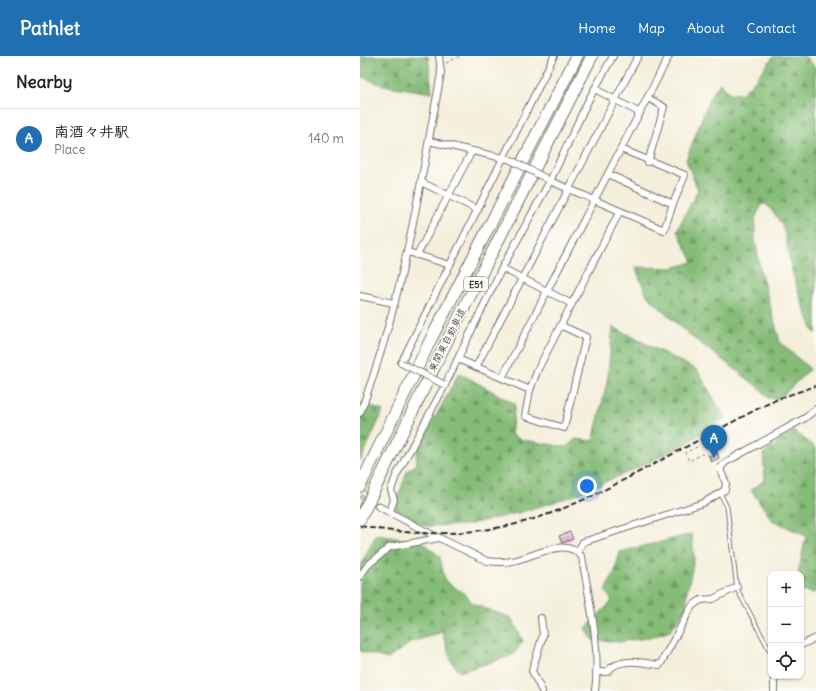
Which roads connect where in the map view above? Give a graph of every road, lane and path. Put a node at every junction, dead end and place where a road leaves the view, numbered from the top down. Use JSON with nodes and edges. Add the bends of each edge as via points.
{"nodes":[{"id":1,"x":439,"y":56,"type":"edge"},
{"id":2,"x":460,"y":56,"type":"edge"},
{"id":3,"x":554,"y":56,"type":"edge"},
{"id":4,"x":577,"y":56,"type":"edge"},
{"id":5,"x":592,"y":56,"type":"edge"},
{"id":6,"x":613,"y":56,"type":"edge"},
{"id":7,"x":638,"y":56,"type":"edge"},
{"id":8,"x":669,"y":56,"type":"edge"},
{"id":9,"x":440,"y":66,"type":"junction"},
{"id":10,"x":595,"y":90,"type":"junction"},
{"id":11,"x":648,"y":98,"type":"junction"},
{"id":12,"x":615,"y":100,"type":"junction"},
{"id":13,"x":640,"y":113,"type":"junction"},
{"id":14,"x":429,"y":141,"type":"junction"},
{"id":15,"x":621,"y":149,"type":"junction"},
{"id":16,"x":472,"y":151,"type":"junction"},
{"id":17,"x":507,"y":158,"type":"junction"},
{"id":18,"x":648,"y":162,"type":"junction"},
{"id":19,"x":608,"y":174,"type":"junction"},
{"id":20,"x":548,"y":179,"type":"junction"},
{"id":21,"x":421,"y":182,"type":"junction"},
{"id":22,"x":568,"y":189,"type":"junction"},
{"id":23,"x":449,"y":195,"type":"junction"},
{"id":24,"x":594,"y":200,"type":"junction"},
{"id":25,"x":673,"y":204,"type":"junction"},
{"id":26,"x":478,"y":210,"type":"junction"},
{"id":27,"x":620,"y":211,"type":"junction"},
{"id":28,"x":408,"y":252,"type":"junction"},
{"id":29,"x":417,"y":254,"type":"junction"},
{"id":30,"x":450,"y":265,"type":"junction"},
{"id":31,"x":502,"y":268,"type":"junction"},
{"id":32,"x":522,"y":278,"type":"junction"},
{"id":33,"x":547,"y":292,"type":"junction"},
{"id":34,"x":360,"y":296,"type":"edge"},
{"id":35,"x":394,"y":302,"type":"junction"},
{"id":36,"x":572,"y":304,"type":"junction"},
{"id":37,"x":562,"y":326,"type":"junction"},
{"id":38,"x":458,"y":359,"type":"junction"},
{"id":39,"x":476,"y":367,"type":"junction"},
{"id":40,"x":502,"y":378,"type":"junction"},
{"id":41,"x":445,"y":385,"type":"junction"},
{"id":42,"x":530,"y":390,"type":"junction"},
{"id":43,"x":816,"y":409,"type":"edge"},
{"id":44,"x":360,"y":413,"type":"edge"},
{"id":45,"x":697,"y":447,"type":"dead end"},
{"id":46,"x":712,"y":456,"type":"dead end"},
{"id":47,"x":360,"y":486,"type":"edge"},
{"id":48,"x":720,"y":493,"type":"junction"},
{"id":49,"x":378,"y":506,"type":"tunnel mouth"},
{"id":50,"x":390,"y":511,"type":"junction"},
{"id":51,"x":361,"y":516,"type":"edge"},
{"id":52,"x":439,"y":538,"type":"junction"},
{"id":53,"x":578,"y":551,"type":"junction"},
{"id":54,"x":360,"y":576,"type":"edge"},
{"id":55,"x":736,"y":587,"type":"junction"},
{"id":56,"x":541,"y":618,"type":"dead end"},
{"id":57,"x":816,"y":638,"type":"edge"},
{"id":58,"x":804,"y":644,"type":"edge"},
{"id":59,"x":768,"y":648,"type":"edge"},
{"id":60,"x":596,"y":672,"type":"junction"},
{"id":61,"x":774,"y":679,"type":"edge"},
{"id":62,"x":542,"y":691,"type":"edge"},
{"id":63,"x":595,"y":691,"type":"edge"},
{"id":64,"x":774,"y":691,"type":"edge"}],
"edges":[{"from":1,"to":9,"type":"street"},
{"from":2,"to":9,"type":"path"},
{"from":3,"to":17,"type":"street"},
{"from":4,"to":47,"type":"highway","name":"東関東自動車道","number":"E51","via":[[423,355]]},
{"from":5,"to":51,"type":"highway","name":"東関東自動車道","number":"E51","via":[[436,361]]},
{"from":6,"to":10,"type":"street"},
{"from":7,"to":12,"type":"street"},
{"from":8,"to":11,"type":"street"},
{"from":9,"to":14,"type":"street","via":[[441,73]]},
{"from":10,"to":12,"type":"street"},
{"from":10,"to":20,"type":"street"},
{"from":11,"to":13,"type":"street"},
{"from":11,"to":18,"type":"street","via":[[664,107]]},
{"from":12,"to":13,"type":"street"},
{"from":12,"to":22,"type":"street"},
{"from":13,"to":15,"type":"street"},
{"from":14,"to":16,"type":"street"},
{"from":14,"to":21,"type":"street"},
{"from":15,"to":18,"type":"street"},
{"from":15,"to":19,"type":"street"},
{"from":16,"to":17,"type":"street"},
{"from":16,"to":23,"type":"street"},
{"from":17,"to":20,"type":"street","bridge":true},
{"from":17,"to":26,"type":"street"},
{"from":18,"to":25,"type":"street","via":[[685,176]]},
{"from":19,"to":24,"type":"street"},
{"from":19,"to":25,"type":"street"},
{"from":20,"to":22,"type":"street"},
{"from":20,"to":31,"type":"street"},
{"from":21,"to":23,"type":"street"},
{"from":21,"to":28,"type":"street"},
{"from":22,"to":24,"type":"street"},
{"from":22,"to":32,"type":"street"},
{"from":23,"to":26,"type":"street"},
{"from":23,"to":29,"type":"street"},
{"from":24,"to":27,"type":"street"},
{"from":24,"to":33,"type":"street"},
{"from":25,"to":27,"type":"street","via":[[664,230]]},
{"from":26,"to":30,"type":"street"},
{"from":27,"to":36,"type":"street"},
{"from":28,"to":29,"type":"street"},
{"from":28,"to":35,"type":"street"},
{"from":29,"to":30,"type":"street"},
{"from":30,"to":41,"type":"street","bridge":true,"via":[[401,363]]},
{"from":31,"to":32,"type":"street"},
{"from":31,"to":38,"type":"street"},
{"from":32,"to":33,"type":"street"},
{"from":32,"to":39,"type":"street"},
{"from":33,"to":36,"type":"street"},
{"from":33,"to":40,"type":"street"},
{"from":34,"to":35,"type":"street"},
{"from":35,"to":44,"type":"street","via":[[386,336]]},
{"from":36,"to":37,"type":"street"},
{"from":37,"to":42,"type":"street","via":[[538,369]]},
{"from":37,"to":42,"type":"street","via":[[586,337],[564,428],[525,416]]},
{"from":38,"to":39,"type":"street"},
{"from":38,"to":41,"type":"street"},
{"from":39,"to":40,"type":"street"},
{"from":40,"to":42,"type":"street"},
{"from":41,"to":50,"type":"street","via":[[396,476],[392,490],[394,500]]},
{"from":43,"to":48,"type":"street","via":[[805,418],[726,462],[721,467],[726,483],[725,490]]},
{"from":45,"to":46,"type":"path","via":[[685,453],[689,461],[702,454]]},
{"from":48,"to":53,"type":"street","via":[[703,503],[583,542]]},
{"from":48,"to":55,"type":"lane","via":[[727,507]]},
{"from":49,"to":50,"type":"street"},
{"from":50,"to":52,"type":"street"},
{"from":52,"to":53,"type":"street","via":[[497,562],[512,561],[560,548]]},
{"from":52,"to":54,"type":"street","via":[[390,546],[368,565]]},
{"from":53,"to":60,"type":"street","via":[[582,557],[592,622]]},
{"from":55,"to":59,"type":"lane"},
{"from":55,"to":60,"type":"street","via":[[713,599],[700,600],[692,606],[660,665],[623,662],[611,666],[607,672]]},
{"from":56,"to":62,"type":"street","via":[[543,635],[532,671]]},
{"from":57,"to":58,"type":"street"},
{"from":60,"to":63,"type":"street"},
{"from":61,"to":64,"type":"street"}]}
